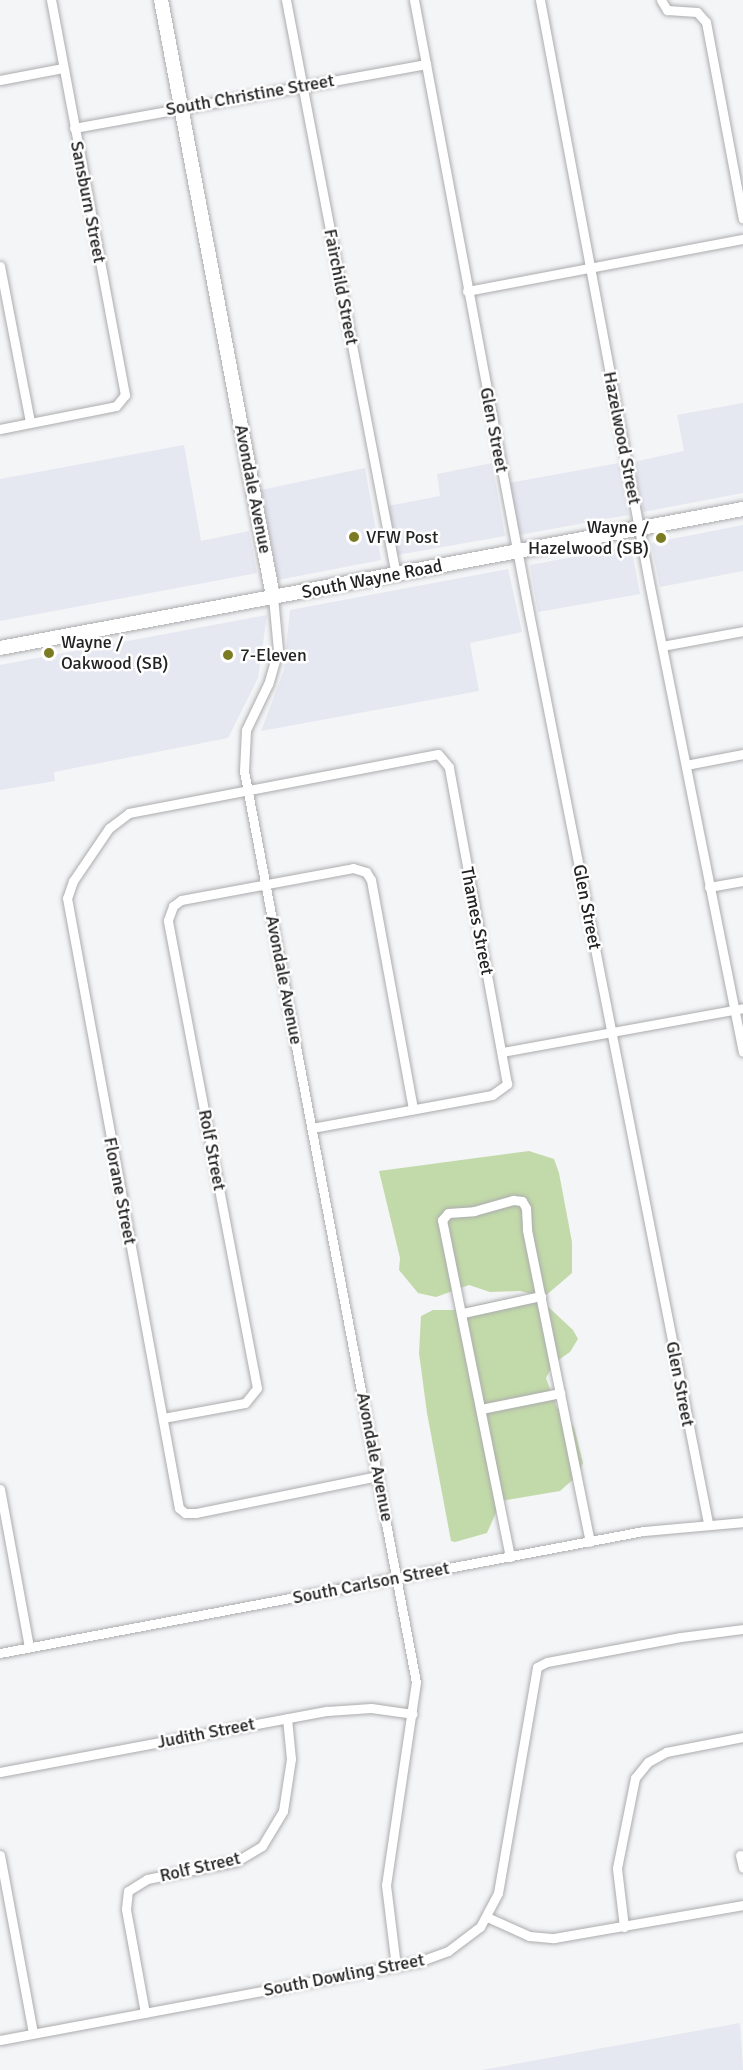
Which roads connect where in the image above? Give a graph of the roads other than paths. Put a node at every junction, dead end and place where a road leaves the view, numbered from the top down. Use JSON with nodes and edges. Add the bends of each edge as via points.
{"nodes":[{"id":1,"x":51,"y":0,"type":"edge"},
{"id":2,"x":161,"y":0,"type":"edge"},
{"id":3,"x":286,"y":0,"type":"edge"},
{"id":4,"x":414,"y":0,"type":"edge"},
{"id":5,"x":540,"y":0,"type":"edge"},
{"id":6,"x":661,"y":0,"type":"edge"},
{"id":7,"x":426,"y":64,"type":"junction"},
{"id":8,"x":63,"y":68,"type":"junction"},
{"id":9,"x":0,"y":80,"type":"edge"},
{"id":10,"x":302,"y":85,"type":"junction"},
{"id":11,"x":182,"y":108,"type":"junction"},
{"id":12,"x":74,"y":128,"type":"junction"},
{"id":13,"x":743,"y":219,"type":"edge"},
{"id":14,"x":743,"y":239,"type":"edge"},
{"id":15,"x":0,"y":266,"type":"edge"},
{"id":16,"x":590,"y":268,"type":"junction"},
{"id":17,"x":467,"y":291,"type":"junction"},
{"id":18,"x":30,"y":422,"type":"junction"},
{"id":19,"x":0,"y":429,"type":"edge"},
{"id":20,"x":743,"y":509,"type":"edge"},
{"id":21,"x":639,"y":529,"type":"junction"},
{"id":22,"x":517,"y":552,"type":"junction"},
{"id":23,"x":396,"y":574,"type":"junction"},
{"id":24,"x":273,"y":597,"type":"junction"},
{"id":25,"x":743,"y":631,"type":"edge"},
{"id":26,"x":662,"y":646,"type":"junction"},
{"id":27,"x":0,"y":648,"type":"edge"},
{"id":28,"x":743,"y":754,"type":"edge"},
{"id":29,"x":686,"y":765,"type":"junction"},
{"id":30,"x":248,"y":790,"type":"junction"},
{"id":31,"x":743,"y":881,"type":"edge"},
{"id":32,"x":266,"y":885,"type":"junction"},
{"id":33,"x":709,"y":887,"type":"junction"},
{"id":34,"x":739,"y":1009,"type":"edge"},
{"id":35,"x":611,"y":1032,"type":"junction"},
{"id":36,"x":743,"y":1052,"type":"edge"},
{"id":37,"x":502,"y":1053,"type":"junction"},
{"id":38,"x":413,"y":1109,"type":"junction"},
{"id":39,"x":312,"y":1128,"type":"junction"},
{"id":40,"x":541,"y":1296,"type":"junction"},
{"id":41,"x":463,"y":1313,"type":"junction"},
{"id":42,"x":560,"y":1393,"type":"junction"},
{"id":43,"x":482,"y":1409,"type":"junction"},
{"id":44,"x":163,"y":1418,"type":"junction"},
{"id":45,"x":378,"y":1476,"type":"junction"},
{"id":46,"x":0,"y":1489,"type":"edge"},
{"id":47,"x":743,"y":1522,"type":"edge"},
{"id":48,"x":708,"y":1523,"type":"junction"},
{"id":49,"x":590,"y":1542,"type":"junction"},
{"id":50,"x":510,"y":1557,"type":"junction"},
{"id":51,"x":398,"y":1578,"type":"junction"},
{"id":52,"x":743,"y":1629,"type":"edge"},
{"id":53,"x":29,"y":1647,"type":"junction"},
{"id":54,"x":0,"y":1653,"type":"edge"},
{"id":55,"x":414,"y":1714,"type":"junction"},
{"id":56,"x":287,"y":1718,"type":"junction"},
{"id":57,"x":743,"y":1737,"type":"edge"},
{"id":58,"x":0,"y":1772,"type":"edge"},
{"id":59,"x":0,"y":1855,"type":"edge"},
{"id":60,"x":740,"y":1855,"type":"dead end"},
{"id":61,"x":743,"y":1868,"type":"edge"},
{"id":62,"x":743,"y":1905,"type":"edge"},
{"id":63,"x":487,"y":1917,"type":"junction"},
{"id":64,"x":624,"y":1927,"type":"junction"},
{"id":65,"x":396,"y":1966,"type":"junction"},
{"id":66,"x":145,"y":2013,"type":"junction"},
{"id":67,"x":33,"y":2033,"type":"junction"},
{"id":68,"x":0,"y":2040,"type":"edge"}],
"edges":[{"from":1,"to":8,"type":"street","name":"Sansburn Street"},
{"from":2,"to":11,"type":"main road","name":"Avondale Avenue"},
{"from":3,"to":10,"type":"street","name":"Fairchild Street"},
{"from":4,"to":7,"type":"street","name":"Glen Street"},
{"from":5,"to":16,"type":"street","name":"Hazelwood Street"},
{"from":6,"to":13,"type":"street","via":[[667,10],[697,12],[706,22]]},
{"from":7,"to":10,"type":"street","name":"South Christine Street"},
{"from":7,"to":17,"type":"street","name":"Glen Street"},
{"from":8,"to":9,"type":"street"},
{"from":8,"to":12,"type":"street","name":"Sansburn Street"},
{"from":10,"to":11,"type":"street","name":"South Christine Street"},
{"from":10,"to":23,"type":"street","name":"Fairchild Street"},
{"from":11,"to":12,"type":"street","name":"South Christine Street"},
{"from":11,"to":24,"type":"main road","name":"Avondale Avenue"},
{"from":12,"to":18,"type":"street","name":"Sansburn Street","via":[[125,395],[122,402]]},
{"from":14,"to":16,"type":"street"},
{"from":15,"to":18,"type":"street"},
{"from":16,"to":17,"type":"street"},
{"from":16,"to":21,"type":"street","name":"Hazelwood Street"},
{"from":17,"to":22,"type":"street","name":"Glen Street"},
{"from":18,"to":19,"type":"street"},
{"from":20,"to":21,"type":"main road","name":"South Wayne Road"},
{"from":21,"to":22,"type":"main road","name":"South Wayne Road"},
{"from":21,"to":26,"type":"street","name":"Hazelwood Street"},
{"from":22,"to":23,"type":"main road","name":"South Wayne Road"},
{"from":22,"to":35,"type":"street","name":"Glen Street"},
{"from":23,"to":24,"type":"main road","name":"South Wayne Road"},
{"from":24,"to":27,"type":"main road","name":"South Wayne Road"},
{"from":24,"to":30,"type":"street","name":"Avondale Avenue","via":[[278,649],[272,674],[246,730],[243,759]]},
{"from":25,"to":26,"type":"street"},
{"from":26,"to":29,"type":"street","name":"Hazelwood Street"},
{"from":28,"to":29,"type":"street"},
{"from":29,"to":33,"type":"street","name":"Hazelwood Street"},
{"from":30,"to":32,"type":"street","name":"Avondale Avenue"},
{"from":30,"to":37,"type":"street","name":"Thames Street","via":[[431,753],[445,758]]},
{"from":30,"to":44,"type":"street","name":"Florane Street","via":[[121,816],[79,872],[67,898]]},
{"from":31,"to":33,"type":"street"},
{"from":32,"to":38,"type":"street","name":"Rolf Street","via":[[353,868],[364,871],[371,880]]},
{"from":32,"to":39,"type":"street","name":"Avondale Avenue"},
{"from":32,"to":44,"type":"street","name":"Rolf Street","via":[[181,900],[168,916],[257,1388],[245,1403]]},
{"from":33,"to":34,"type":"street","name":"Hazelwood Street"},
{"from":34,"to":35,"type":"street"},
{"from":34,"to":36,"type":"street","name":"Hazelwood Street"},
{"from":35,"to":37,"type":"street"},
{"from":35,"to":48,"type":"street","name":"Glen Street"},
{"from":37,"to":38,"type":"street","name":"Thames Street","via":[[507,1080],[501,1092]]},
{"from":38,"to":39,"type":"street","name":"Thames Street"},
{"from":39,"to":45,"type":"street","name":"Avondale Avenue"},
{"from":40,"to":41,"type":"street"},
{"from":40,"to":41,"type":"street","via":[[522,1201],[448,1213],[442,1220]]},
{"from":40,"to":42,"type":"street"},
{"from":41,"to":43,"type":"street"},
{"from":42,"to":43,"type":"street"},
{"from":42,"to":49,"type":"street"},
{"from":43,"to":50,"type":"street"},
{"from":44,"to":45,"type":"street","name":"Florane Street","via":[[177,1502],[185,1513]]},
{"from":45,"to":51,"type":"street","name":"Avondale Avenue"},
{"from":46,"to":53,"type":"street"},
{"from":47,"to":48,"type":"street","name":"South Carlson Street"},
{"from":48,"to":49,"type":"street","name":"South Carlson Street"},
{"from":49,"to":50,"type":"street","name":"South Carlson Street"},
{"from":50,"to":51,"type":"street","name":"South Carlson Street"},
{"from":51,"to":53,"type":"street","name":"South Carlson Street"},
{"from":51,"to":55,"type":"street","name":"Avondale Avenue","via":[[416,1682]]},
{"from":52,"to":63,"type":"street","via":[[654,1642],[537,1667],[500,1884]]},
{"from":53,"to":54,"type":"street","name":"South Carlson Street"},
{"from":55,"to":56,"type":"street","name":"Judith Street","via":[[356,1708]]},
{"from":55,"to":65,"type":"street","name":"Avondale Avenue","via":[[386,1885]]},
{"from":56,"to":58,"type":"street","name":"Judith Street"},
{"from":56,"to":66,"type":"street","name":"Rolf Street","via":[[291,1759],[283,1811],[262,1846],[237,1861],[147,1878],[128,1891],[126,1909]]},
{"from":57,"to":64,"type":"street","via":[[666,1752],[648,1762],[636,1778],[617,1868]]},
{"from":59,"to":67,"type":"street"},
{"from":60,"to":61,"type":"street"},
{"from":62,"to":64,"type":"street"},
{"from":63,"to":64,"type":"street","via":[[542,1938]]},
{"from":63,"to":65,"type":"street","name":"South Dowling Street","via":[[471,1937],[448,1951]]},
{"from":65,"to":66,"type":"street","name":"South Dowling Street"},
{"from":66,"to":67,"type":"street","name":"South Dowling Street"},
{"from":67,"to":68,"type":"street","name":"South Dowling Street"}]}
